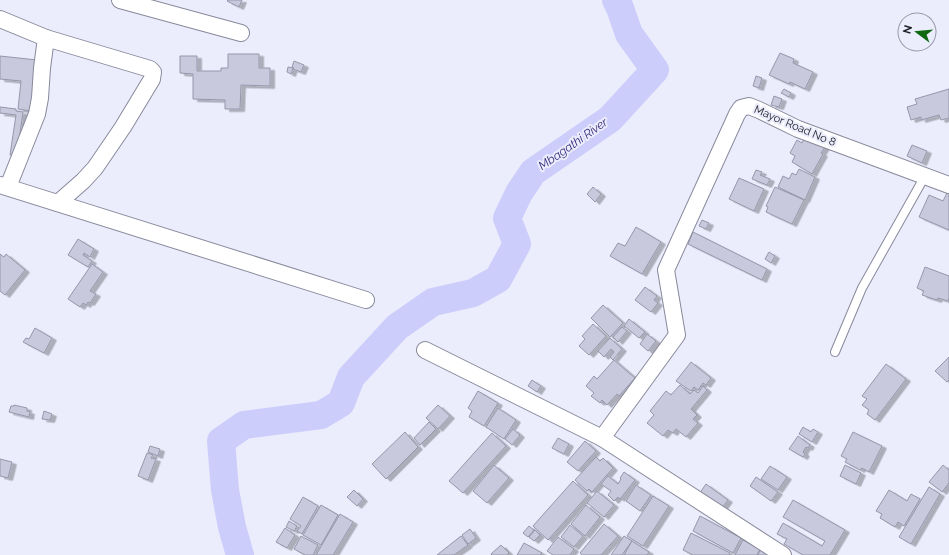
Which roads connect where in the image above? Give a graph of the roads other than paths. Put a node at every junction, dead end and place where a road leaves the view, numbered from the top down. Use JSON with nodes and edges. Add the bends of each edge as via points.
{"nodes":[{"id":1,"x":120,"y":0,"type":"edge"},
{"id":2,"x":0,"y":19,"type":"edge"},
{"id":3,"x":240,"y":33,"type":"dead end"},
{"id":4,"x":46,"y":38,"type":"junction"},
{"id":5,"x":925,"y":176,"type":"junction"},
{"id":6,"x":949,"y":185,"type":"edge"},
{"id":7,"x":4,"y":186,"type":"edge"},
{"id":8,"x":58,"y":203,"type":"junction"},
{"id":9,"x":366,"y":300,"type":"dead end"},
{"id":10,"x":425,"y":350,"type":"dead end"},
{"id":11,"x":835,"y":352,"type":"dead end"},
{"id":12,"x":602,"y":438,"type":"junction"},
{"id":13,"x":783,"y":555,"type":"edge"}],
"edges":[{"from":1,"to":3,"type":"street"},
{"from":2,"to":4,"type":"street"},
{"from":4,"to":7,"type":"street","via":[[38,114]]},
{"from":4,"to":8,"type":"street","via":[[153,72],[152,79],[95,168]]},
{"from":5,"to":6,"type":"street","name":"Mayor Road No 8"},
{"from":5,"to":11,"type":"lane","via":[[862,288]]},
{"from":5,"to":12,"type":"street","name":"Mayor Road No 8","via":[[798,129],[749,106],[741,108],[666,270],[677,335]]},
{"from":7,"to":8,"type":"street"},
{"from":8,"to":9,"type":"street"},
{"from":10,"to":12,"type":"street"},
{"from":12,"to":13,"type":"street"}]}
